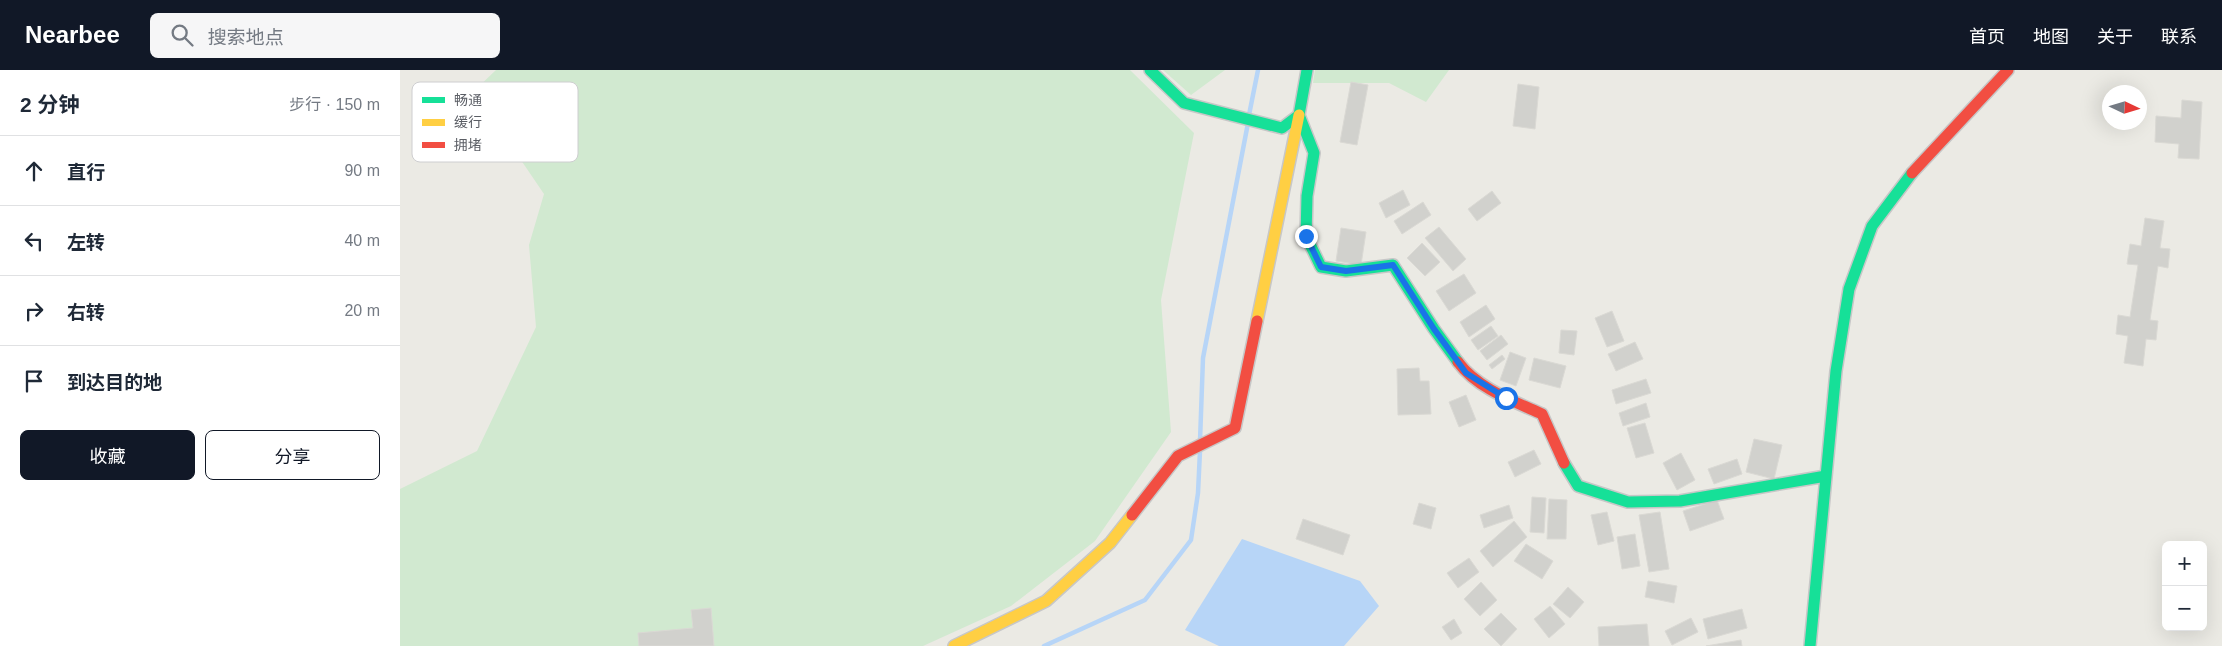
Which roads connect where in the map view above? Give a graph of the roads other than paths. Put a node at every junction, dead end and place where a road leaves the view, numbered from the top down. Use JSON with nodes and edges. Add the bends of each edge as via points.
{"nodes":[{"id":1,"x":1150,"y":70,"type":"edge"},
{"id":2,"x":1307,"y":70,"type":"edge"},
{"id":3,"x":2008,"y":70,"type":"edge"},
{"id":4,"x":1299,"y":116,"type":"junction"},
{"id":5,"x":1826,"y":476,"type":"junction"},
{"id":6,"x":954,"y":646,"type":"edge"},
{"id":7,"x":1810,"y":646,"type":"edge"}],
"edges":[{"from":1,"to":4,"type":"street","via":[[1184,103],[1282,128]]},
{"from":2,"to":4,"type":"street"},
{"from":3,"to":5,"type":"street","via":[[1907,179],[1872,226],[1849,289],[1836,371]]},
{"from":4,"to":5,"type":"street","via":[[1314,153],[1307,196],[1306,236],[1321,267],[1346,271],[1393,265],[1466,373],[1506,398],[1542,414],[1578,486],[1628,502],[1680,501]]},
{"from":4,"to":6,"type":"street","via":[[1235,428],[1178,456],[1110,544],[1046,601]]},
{"from":5,"to":7,"type":"street"}]}
